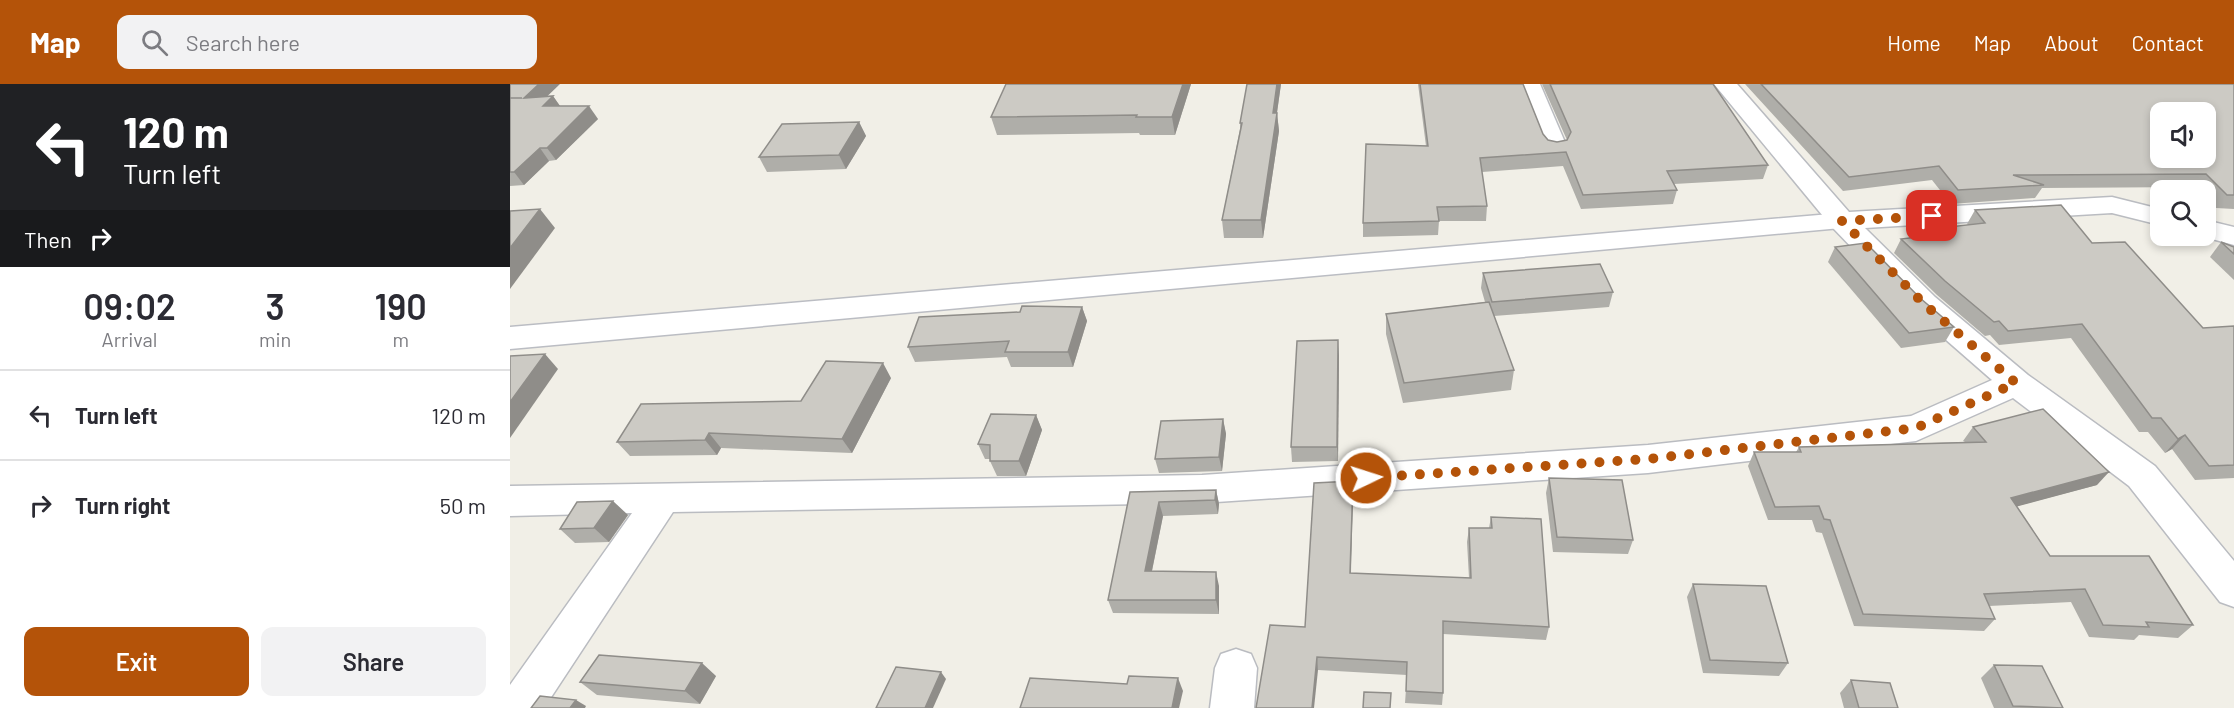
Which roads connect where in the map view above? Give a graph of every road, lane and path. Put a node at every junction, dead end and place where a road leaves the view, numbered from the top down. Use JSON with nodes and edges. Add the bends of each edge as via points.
{"nodes":[{"id":1,"x":1529,"y":84,"type":"edge"},
{"id":2,"x":1725,"y":84,"type":"edge"},
{"id":3,"x":1555,"y":147,"type":"edge"},
{"id":4,"x":2150,"y":214,"type":"edge"},
{"id":5,"x":1842,"y":221,"type":"junction"},
{"id":6,"x":2216,"y":231,"type":"edge"},
{"id":7,"x":2234,"y":236,"type":"edge"},
{"id":8,"x":510,"y":338,"type":"edge"},
{"id":9,"x":2016,"y":383,"type":"junction"},
{"id":10,"x":663,"y":498,"type":"junction"},
{"id":11,"x":510,"y":501,"type":"edge"},
{"id":12,"x":2234,"y":590,"type":"edge"},
{"id":13,"x":519,"y":708,"type":"edge"}],
"edges":[{"from":1,"to":3,"type":"street"},
{"from":2,"to":5,"type":"street"},
{"from":4,"to":5,"type":"street","via":[[2112,205]]},
{"from":5,"to":8,"type":"street"},
{"from":5,"to":9,"type":"street","via":[[1924,304]]},
{"from":6,"to":7,"type":"street"},
{"from":9,"to":10,"type":"street","via":[[1916,428],[1648,459],[1202,489]]},
{"from":9,"to":12,"type":"street","via":[[2142,476]]},
{"from":10,"to":11,"type":"street"},
{"from":10,"to":13,"type":"street"}]}
